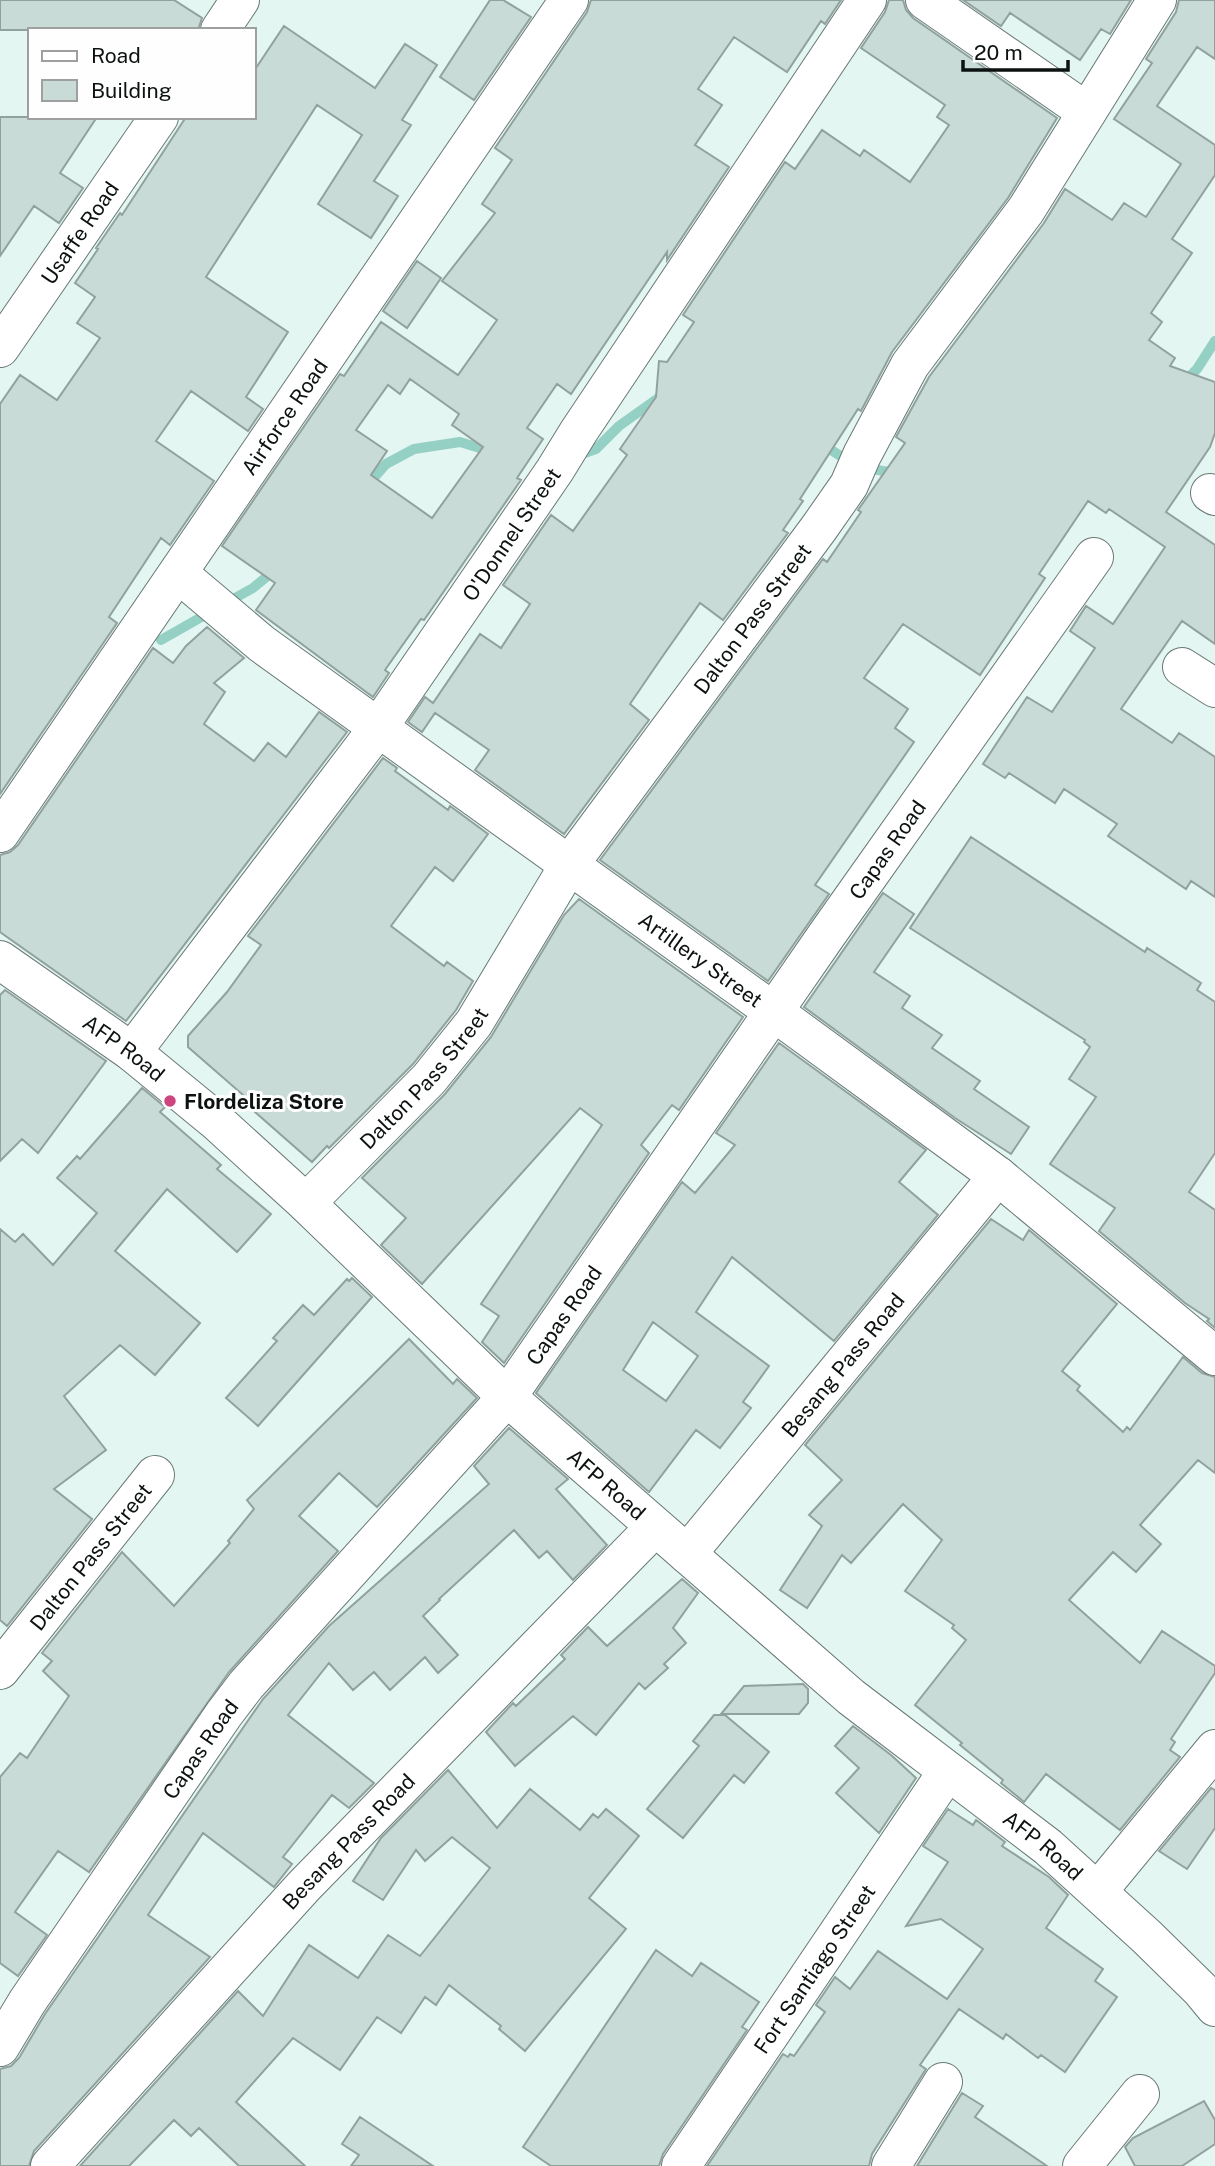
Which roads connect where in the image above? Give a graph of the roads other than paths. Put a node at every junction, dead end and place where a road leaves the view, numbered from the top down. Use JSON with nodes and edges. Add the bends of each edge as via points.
{"nodes":[{"id":1,"x":240,"y":0,"type":"edge"},
{"id":2,"x":569,"y":0,"type":"edge"},
{"id":3,"x":867,"y":0,"type":"edge"},
{"id":4,"x":925,"y":0,"type":"edge"},
{"id":5,"x":1157,"y":0,"type":"edge"},
{"id":6,"x":221,"y":28,"type":"edge"},
{"id":7,"x":1087,"y":112,"type":"junction"},
{"id":8,"x":158,"y":119,"type":"edge"},
{"id":9,"x":0,"y":348,"type":"edge"},
{"id":10,"x":1094,"y":558,"type":"dead end"},
{"id":11,"x":191,"y":584,"type":"junction"},
{"id":12,"x":1182,"y":667,"type":"dead end"},
{"id":13,"x":1215,"y":688,"type":"edge"},
{"id":14,"x":378,"y":728,"type":"junction"},
{"id":15,"x":0,"y":833,"type":"edge"},
{"id":16,"x":569,"y":865,"type":"junction"},
{"id":17,"x":0,"y":960,"type":"edge"},
{"id":18,"x":774,"y":1012,"type":"junction"},
{"id":19,"x":132,"y":1052,"type":"junction"},
{"id":20,"x":998,"y":1176,"type":"junction"},
{"id":21,"x":306,"y":1203,"type":"junction"},
{"id":22,"x":1215,"y":1356,"type":"edge"},
{"id":23,"x":507,"y":1396,"type":"junction"},
{"id":24,"x":155,"y":1475,"type":"dead end"},
{"id":25,"x":655,"y":1527,"type":"junction"},
{"id":26,"x":687,"y":1554,"type":"junction"},
{"id":27,"x":0,"y":1670,"type":"edge"},
{"id":28,"x":1215,"y":1749,"type":"edge"},
{"id":29,"x":947,"y":1772,"type":"junction"},
{"id":30,"x":1098,"y":1891,"type":"junction"},
{"id":31,"x":1215,"y":2007,"type":"edge"},
{"id":32,"x":0,"y":2047,"type":"edge"},
{"id":33,"x":943,"y":2082,"type":"dead end"},
{"id":34,"x":1140,"y":2094,"type":"dead end"},
{"id":35,"x":50,"y":2166,"type":"edge"},
{"id":36,"x":681,"y":2166,"type":"edge"},
{"id":37,"x":891,"y":2166,"type":"edge"},
{"id":38,"x":1082,"y":2166,"type":"edge"}],
"edges":[{"from":1,"to":6,"type":"street"},
{"from":2,"to":11,"type":"street","name":"Airforce Road"},
{"from":3,"to":14,"type":"street","name":"O'Donnel Street"},
{"from":4,"to":7,"type":"street"},
{"from":5,"to":7,"type":"street","name":"Dalton Pass Street"},
{"from":7,"to":16,"type":"street","name":"Dalton Pass Street","via":[[1026,210],[910,365],[820,528]]},
{"from":8,"to":9,"type":"street","name":"Usaffe Road"},
{"from":10,"to":18,"type":"street","name":"Capas Road"},
{"from":11,"to":14,"type":"street","name":"Artillery Street","via":[[262,644]]},
{"from":11,"to":15,"type":"street","name":"Airforce Road"},
{"from":12,"to":13,"type":"street"},
{"from":14,"to":16,"type":"street","name":"Artillery Street"},
{"from":14,"to":19,"type":"street","name":"O'Donnel Street"},
{"from":16,"to":18,"type":"street","name":"Artillery Street"},
{"from":16,"to":21,"type":"street","name":"Dalton Pass Street","via":[[474,1023],[429,1079]]},
{"from":17,"to":19,"type":"street","name":"AFP Road"},
{"from":18,"to":20,"type":"street","name":"Artillery Street"},
{"from":18,"to":23,"type":"street","name":"Capas Road"},
{"from":19,"to":21,"type":"street","name":"AFP Road"},
{"from":20,"to":22,"type":"street","name":"Artillery Street"},
{"from":20,"to":26,"type":"street","name":"Besang Pass Road"},
{"from":21,"to":23,"type":"street","name":"AFP Road"},
{"from":23,"to":25,"type":"street","name":"AFP Road"},
{"from":23,"to":32,"type":"street","name":"Capas Road","via":[[246,1685]]},
{"from":24,"to":27,"type":"street","name":"Dalton Pass Street"},
{"from":25,"to":26,"type":"street","name":"AFP Road"},
{"from":25,"to":35,"type":"street","name":"Besang Pass Road","via":[[304,1886]]},
{"from":26,"to":29,"type":"street","name":"AFP Road","via":[[851,1697]]},
{"from":28,"to":30,"type":"street"},
{"from":29,"to":30,"type":"street","name":"AFP Road","via":[[1048,1847]]},
{"from":29,"to":36,"type":"street","name":"Fort Santiago Street"},
{"from":30,"to":31,"type":"street","name":"AFP Road"},
{"from":33,"to":37,"type":"street"},
{"from":34,"to":38,"type":"street"}]}
